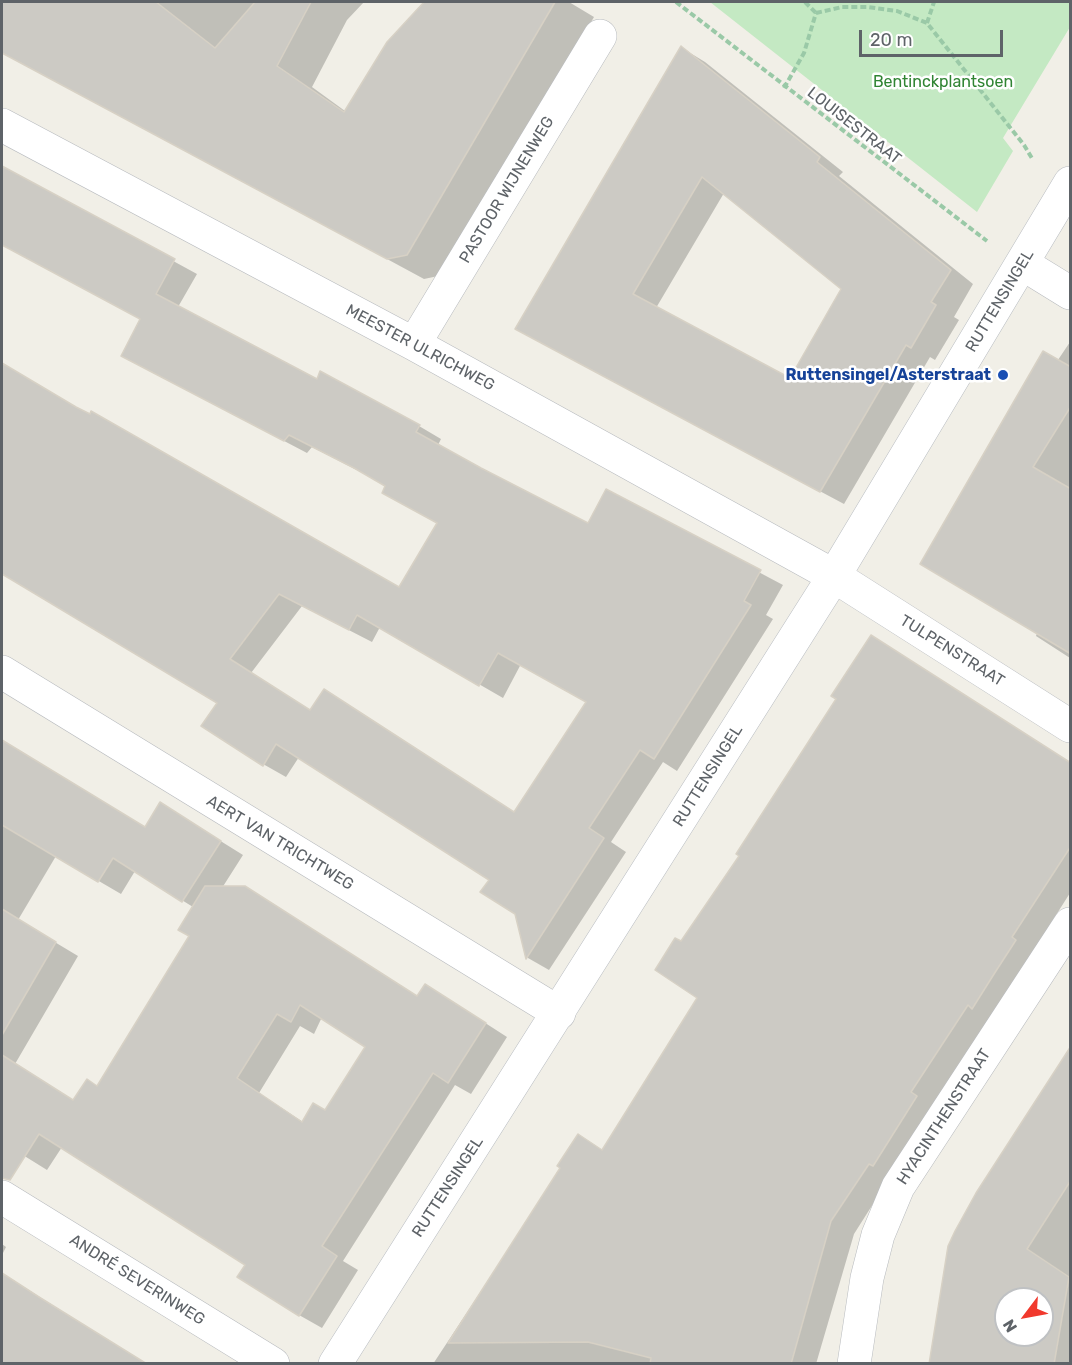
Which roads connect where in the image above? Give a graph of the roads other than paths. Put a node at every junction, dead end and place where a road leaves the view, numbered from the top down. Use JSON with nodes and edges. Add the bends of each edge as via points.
{"nodes":[{"id":1,"x":600,"y":36,"type":"dead end"},
{"id":2,"x":2,"y":124,"type":"edge"},
{"id":3,"x":1069,"y":186,"type":"edge"},
{"id":4,"x":1023,"y":264,"type":"junction"},
{"id":5,"x":1071,"y":293,"type":"edge"},
{"id":6,"x":414,"y":344,"type":"junction"},
{"id":7,"x":834,"y":576,"type":"junction"},
{"id":8,"x":2,"y":672,"type":"edge"},
{"id":9,"x":1071,"y":726,"type":"edge"},
{"id":10,"x":1071,"y":924,"type":"edge"},
{"id":11,"x":559,"y":1013,"type":"junction"},
{"id":12,"x":2,"y":1197,"type":"edge"},
{"id":13,"x":273,"y":1364,"type":"edge"},
{"id":14,"x":335,"y":1364,"type":"edge"},
{"id":15,"x":854,"y":1364,"type":"edge"}],
"edges":[{"from":1,"to":6,"type":"street","name":"PASTOOR WIJNENWEG"},
{"from":2,"to":6,"type":"street","name":"MEESTER ULRICHWEG"},
{"from":3,"to":4,"type":"street","name":"RUTTENSINGEL"},
{"from":4,"to":5,"type":"street"},
{"from":4,"to":7,"type":"street","name":"RUTTENSINGEL"},
{"from":6,"to":7,"type":"street","name":"MEESTER ULRICHWEG"},
{"from":7,"to":9,"type":"street","name":"TULPENSTRAAT"},
{"from":7,"to":11,"type":"street","name":"RUTTENSINGEL"},
{"from":8,"to":11,"type":"street","name":"AERT VAN TRICHTWEG"},
{"from":10,"to":15,"type":"street","name":"HYACINTHENSTRAAT","via":[[898,1187],[878,1235],[867,1278]]},
{"from":11,"to":14,"type":"street","name":"RUTTENSINGEL"},
{"from":12,"to":13,"type":"street","name":"ANDRÉ SEVERINWEG"}]}
